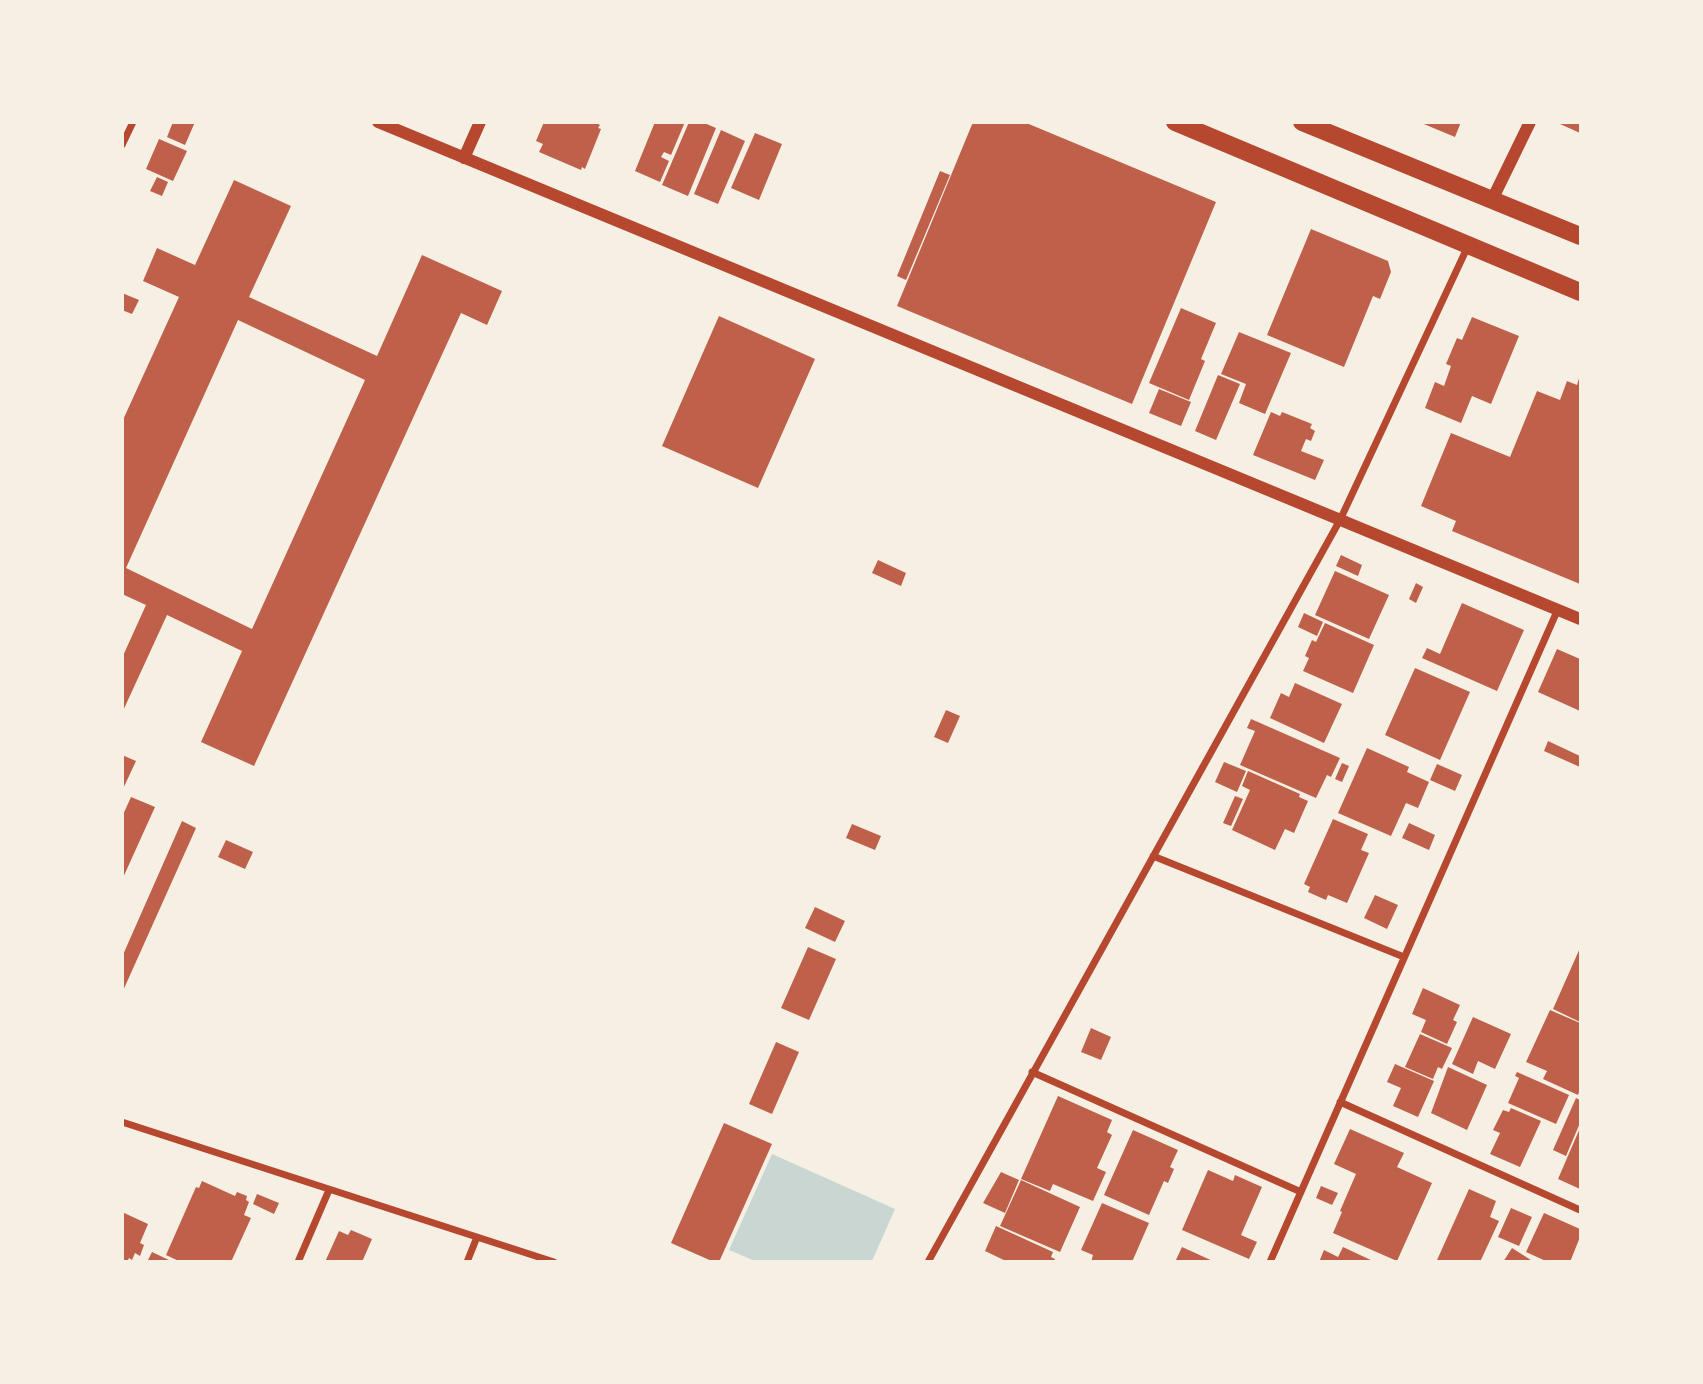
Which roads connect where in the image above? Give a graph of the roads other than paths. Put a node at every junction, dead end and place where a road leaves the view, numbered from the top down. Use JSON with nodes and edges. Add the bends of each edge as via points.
{"nodes":[{"id":1,"x":133,"y":122,"type":"edge"},
{"id":2,"x":378,"y":122,"type":"edge"},
{"id":3,"x":480,"y":122,"type":"edge"},
{"id":4,"x":1175,"y":122,"type":"edge"},
{"id":5,"x":1302,"y":122,"type":"edge"},
{"id":6,"x":1530,"y":122,"type":"edge"},
{"id":7,"x":122,"y":145,"type":"edge"},
{"id":8,"x":464,"y":158,"type":"junction"},
{"id":9,"x":1492,"y":200,"type":"junction"},
{"id":10,"x":1580,"y":236,"type":"edge"},
{"id":11,"x":1468,"y":246,"type":"junction"},
{"id":12,"x":1580,"y":292,"type":"edge"},
{"id":13,"x":1340,"y":520,"type":"junction"},
{"id":14,"x":1558,"y":610,"type":"junction"},
{"id":15,"x":1580,"y":619,"type":"edge"},
{"id":16,"x":1153,"y":856,"type":"junction"},
{"id":17,"x":1404,"y":957,"type":"junction"},
{"id":18,"x":1032,"y":1072,"type":"junction"},
{"id":19,"x":1340,"y":1102,"type":"junction"},
{"id":20,"x":122,"y":1122,"type":"edge"},
{"id":21,"x":328,"y":1190,"type":"junction"},
{"id":22,"x":1301,"y":1192,"type":"junction"},
{"id":23,"x":1580,"y":1210,"type":"edge"},
{"id":24,"x":477,"y":1237,"type":"junction"},
{"id":25,"x":298,"y":1262,"type":"edge"},
{"id":26,"x":467,"y":1262,"type":"edge"},
{"id":27,"x":554,"y":1262,"type":"edge"},
{"id":28,"x":928,"y":1262,"type":"edge"},
{"id":29,"x":1270,"y":1262,"type":"edge"}],
"edges":[{"from":1,"to":7,"type":"street"},
{"from":2,"to":8,"type":"street"},
{"from":3,"to":8,"type":"street"},
{"from":4,"to":11,"type":"main road"},
{"from":5,"to":9,"type":"main road"},
{"from":6,"to":9,"type":"street"},
{"from":8,"to":13,"type":"street"},
{"from":9,"to":10,"type":"main road"},
{"from":11,"to":12,"type":"main road"},
{"from":11,"to":13,"type":"street"},
{"from":13,"to":14,"type":"street"},
{"from":13,"to":16,"type":"street"},
{"from":14,"to":15,"type":"street"},
{"from":14,"to":17,"type":"street"},
{"from":16,"to":17,"type":"street"},
{"from":16,"to":18,"type":"street"},
{"from":17,"to":19,"type":"street"},
{"from":18,"to":22,"type":"street"},
{"from":18,"to":28,"type":"street"},
{"from":19,"to":22,"type":"street"},
{"from":19,"to":23,"type":"street"},
{"from":20,"to":21,"type":"street"},
{"from":21,"to":24,"type":"street"},
{"from":21,"to":25,"type":"street"},
{"from":22,"to":29,"type":"street"},
{"from":24,"to":26,"type":"street"},
{"from":24,"to":27,"type":"street"}]}
